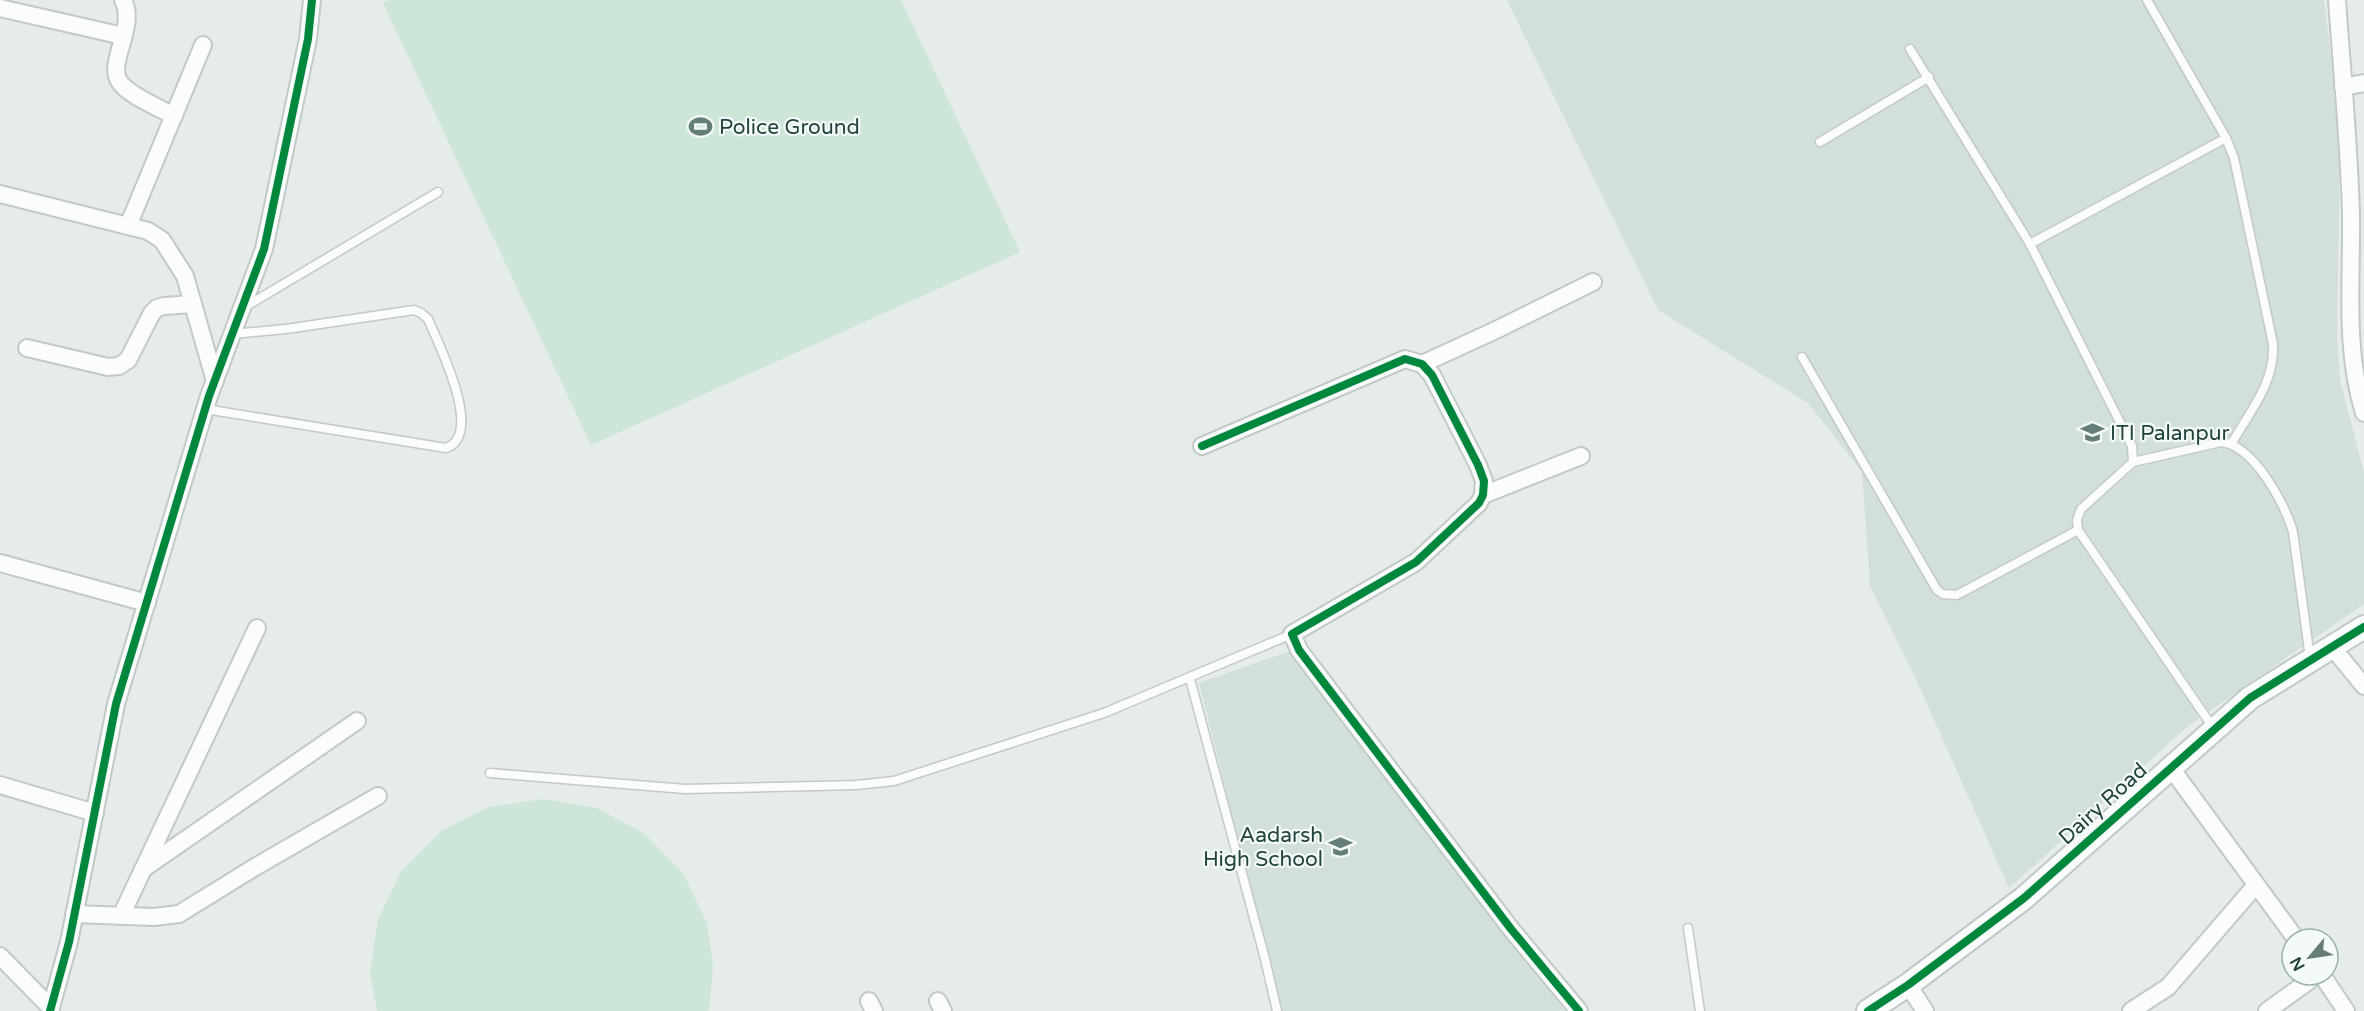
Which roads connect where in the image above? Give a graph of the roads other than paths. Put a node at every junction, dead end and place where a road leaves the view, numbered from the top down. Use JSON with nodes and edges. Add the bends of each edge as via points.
{"nodes":[{"id":1,"x":123,"y":0,"type":"edge"},
{"id":2,"x":312,"y":0,"type":"edge"},
{"id":3,"x":2147,"y":0,"type":"edge"},
{"id":4,"x":2337,"y":0,"type":"edge"},
{"id":5,"x":0,"y":8,"type":"edge"},
{"id":6,"x":123,"y":36,"type":"junction"},
{"id":7,"x":204,"y":45,"type":"dead end"},
{"id":8,"x":1910,"y":49,"type":"dead end"},
{"id":9,"x":1929,"y":77,"type":"junction"},
{"id":10,"x":2364,"y":83,"type":"edge"},
{"id":11,"x":2343,"y":87,"type":"junction"},
{"id":12,"x":174,"y":116,"type":"junction"},
{"id":13,"x":2226,"y":138,"type":"junction"},
{"id":14,"x":1820,"y":142,"type":"dead end"},
{"id":15,"x":2356,"y":142,"type":"edge"},
{"id":16,"x":438,"y":192,"type":"dead end"},
{"id":17,"x":0,"y":194,"type":"edge"},
{"id":18,"x":128,"y":226,"type":"junction"},
{"id":19,"x":2358,"y":241,"type":"edge"},
{"id":20,"x":2030,"y":244,"type":"junction"},
{"id":21,"x":1593,"y":282,"type":"dead end"},
{"id":22,"x":193,"y":304,"type":"junction"},
{"id":23,"x":242,"y":310,"type":"junction"},
{"id":24,"x":232,"y":334,"type":"junction"},
{"id":25,"x":2357,"y":336,"type":"edge"},
{"id":26,"x":27,"y":348,"type":"dead end"},
{"id":27,"x":1802,"y":357,"type":"dead end"},
{"id":28,"x":1422,"y":364,"type":"junction"},
{"id":29,"x":215,"y":381,"type":"junction"},
{"id":30,"x":2363,"y":407,"type":"edge"},
{"id":31,"x":205,"y":409,"type":"junction"},
{"id":32,"x":2232,"y":443,"type":"junction"},
{"id":33,"x":1202,"y":446,"type":"dead end"},
{"id":34,"x":1581,"y":456,"type":"dead end"},
{"id":35,"x":2133,"y":462,"type":"junction"},
{"id":36,"x":1483,"y":495,"type":"junction"},
{"id":37,"x":2078,"y":530,"type":"junction"},
{"id":38,"x":0,"y":563,"type":"edge"},
{"id":39,"x":147,"y":603,"type":"junction"},
{"id":40,"x":2364,"y":627,"type":"edge"},
{"id":41,"x":257,"y":628,"type":"dead end"},
{"id":42,"x":1292,"y":634,"type":"junction"},
{"id":43,"x":2332,"y":647,"type":"junction"},
{"id":44,"x":2311,"y":660,"type":"junction"},
{"id":45,"x":1190,"y":679,"type":"junction"},
{"id":46,"x":2364,"y":686,"type":"edge"},
{"id":47,"x":357,"y":721,"type":"dead end"},
{"id":48,"x":2214,"y":730,"type":"junction"},
{"id":49,"x":2171,"y":768,"type":"junction"},
{"id":50,"x":490,"y":773,"type":"dead end"},
{"id":51,"x":0,"y":785,"type":"edge"},
{"id":52,"x":378,"y":796,"type":"dead end"},
{"id":53,"x":95,"y":813,"type":"junction"},
{"id":54,"x":143,"y":870,"type":"junction"},
{"id":55,"x":2256,"y":885,"type":"junction"},
{"id":56,"x":74,"y":914,"type":"junction"},
{"id":57,"x":121,"y":916,"type":"junction"},
{"id":58,"x":2287,"y":927,"type":"edge"},
{"id":59,"x":1688,"y":928,"type":"dead end"},
{"id":60,"x":0,"y":956,"type":"edge"},
{"id":61,"x":1908,"y":985,"type":"junction"},
{"id":62,"x":2302,"y":987,"type":"edge"},
{"id":63,"x":2329,"y":987,"type":"edge"},
{"id":64,"x":50,"y":1009,"type":"edge"},
{"id":65,"x":1277,"y":1011,"type":"edge"},
{"id":66,"x":1579,"y":1011,"type":"edge"},
{"id":67,"x":1700,"y":1011,"type":"edge"},
{"id":68,"x":1868,"y":1011,"type":"edge"},
{"id":69,"x":1925,"y":1011,"type":"edge"},
{"id":70,"x":2131,"y":1011,"type":"edge"},
{"id":71,"x":2267,"y":1011,"type":"edge"},
{"id":72,"x":2346,"y":1011,"type":"edge"}],
"edges":[{"from":1,"to":6,"type":"street","via":[[128,15]]},
{"from":2,"to":23,"type":"street","via":[[308,39],[264,249]]},
{"from":3,"to":13,"type":"lane"},
{"from":4,"to":11,"type":"street"},
{"from":5,"to":6,"type":"street"},
{"from":6,"to":12,"type":"street","via":[[115,72],[119,82]]},
{"from":7,"to":12,"type":"street"},
{"from":8,"to":9,"type":"lane"},
{"from":9,"to":14,"type":"lane"},
{"from":9,"to":20,"type":"lane"},
{"from":10,"to":11,"type":"street"},
{"from":11,"to":15,"type":"street"},
{"from":12,"to":18,"type":"street"},
{"from":13,"to":20,"type":"lane"},
{"from":13,"to":32,"type":"lane","via":[[2236,170],[2274,361],[2268,382]]},
{"from":15,"to":19,"type":"street"},
{"from":16,"to":23,"type":"lane"},
{"from":17,"to":18,"type":"street"},
{"from":18,"to":22,"type":"street","via":[[162,240],[185,276]]},
{"from":19,"to":25,"type":"street"},
{"from":20,"to":35,"type":"lane","via":[[2132,446]]},
{"from":21,"to":28,"type":"street"},
{"from":22,"to":26,"type":"street","via":[[157,308],[128,360],[119,366],[108,367]]},
{"from":22,"to":29,"type":"street"},
{"from":23,"to":24,"type":"street"},
{"from":24,"to":29,"type":"street"},
{"from":24,"to":31,"type":"lane","via":[[414,310],[421,313],[428,319],[458,388],[462,414],[458,437],[446,448]]},
{"from":25,"to":30,"type":"street"},
{"from":27,"to":37,"type":"lane","via":[[1937,590],[1943,594],[1957,595]]},
{"from":28,"to":33,"type":"street","via":[[1405,359]]},
{"from":28,"to":36,"type":"street","via":[[1432,375],[1478,465],[1484,481]]},
{"from":29,"to":31,"type":"street"},
{"from":31,"to":39,"type":"street"},
{"from":32,"to":35,"type":"lane","via":[[2221,442]]},
{"from":32,"to":44,"type":"lane","via":[[2282,500],[2288,516]]},
{"from":34,"to":36,"type":"street"},
{"from":35,"to":37,"type":"lane","via":[[2081,509]]},
{"from":36,"to":42,"type":"street","via":[[1416,562]]},
{"from":37,"to":48,"type":"lane"},
{"from":38,"to":39,"type":"street"},
{"from":39,"to":53,"type":"street","via":[[116,704]]},
{"from":40,"to":43,"type":"street","name":"Dairy Road"},
{"from":41,"to":54,"type":"street"},
{"from":42,"to":45,"type":"lane"},
{"from":42,"to":66,"type":"street","via":[[1299,650],[1511,929]]},
{"from":43,"to":44,"type":"street","name":"Dairy Road"},
{"from":43,"to":46,"type":"street"},
{"from":44,"to":48,"type":"street","name":"Dairy Road","via":[[2250,698]]},
{"from":45,"to":50,"type":"lane","via":[[1104,713],[894,781],[685,789]]},
{"from":45,"to":65,"type":"lane"},
{"from":47,"to":54,"type":"street"},
{"from":48,"to":49,"type":"street","name":"Dairy Road"},
{"from":49,"to":55,"type":"street"},
{"from":49,"to":61,"type":"street","name":"Dairy Road","via":[[2024,898]]},
{"from":51,"to":53,"type":"street"},
{"from":52,"to":57,"type":"street","via":[[179,914]]},
{"from":53,"to":56,"type":"street"},
{"from":54,"to":57,"type":"street"},
{"from":55,"to":58,"type":"street"},
{"from":55,"to":70,"type":"street","via":[[2168,987]]},
{"from":56,"to":57,"type":"street"},
{"from":56,"to":64,"type":"street"},
{"from":59,"to":67,"type":"lane"},
{"from":60,"to":64,"type":"street"},
{"from":61,"to":68,"type":"street","name":"Dairy Road"},
{"from":61,"to":69,"type":"street"},
{"from":62,"to":71,"type":"street"},
{"from":63,"to":72,"type":"street"}]}
